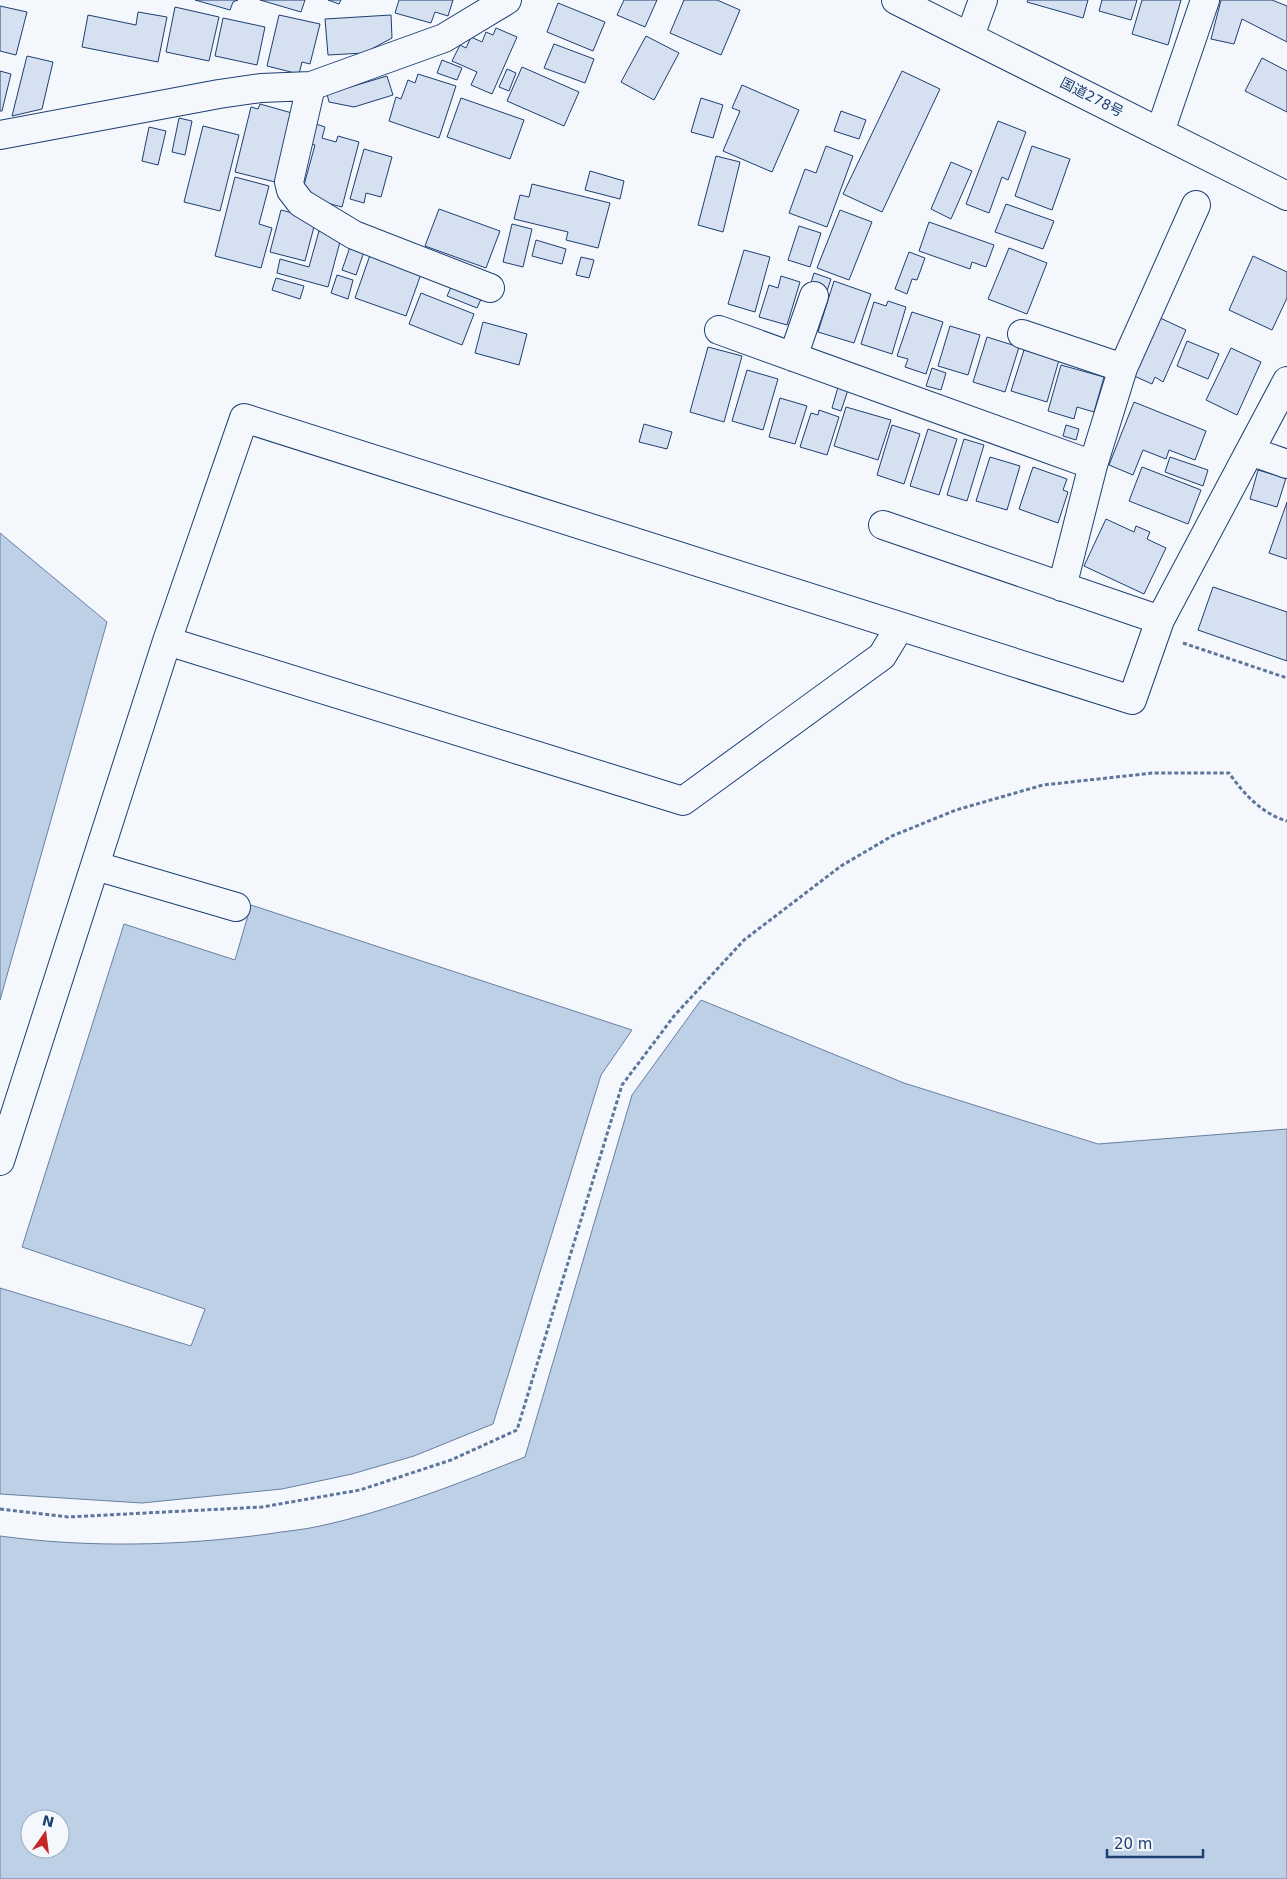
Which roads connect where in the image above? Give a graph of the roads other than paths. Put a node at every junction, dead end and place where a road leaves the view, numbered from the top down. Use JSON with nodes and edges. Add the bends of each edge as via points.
{"nodes":[{"id":1,"x":506,"y":0,"type":"edge"},
{"id":2,"x":896,"y":0,"type":"edge"},
{"id":3,"x":983,"y":0,"type":"edge"},
{"id":4,"x":1205,"y":0,"type":"edge"},
{"id":5,"x":970,"y":36,"type":"junction"},
{"id":6,"x":311,"y":86,"type":"junction"},
{"id":7,"x":1160,"y":132,"type":"junction"},
{"id":8,"x":0,"y":135,"type":"edge"},
{"id":9,"x":1287,"y":196,"type":"edge"},
{"id":10,"x":1196,"y":205,"type":"dead end"},
{"id":11,"x":490,"y":288,"type":"dead end"},
{"id":12,"x":814,"y":296,"type":"dead end"},
{"id":13,"x":719,"y":330,"type":"dead end"},
{"id":14,"x":1022,"y":334,"type":"dead end"},
{"id":15,"x":793,"y":357,"type":"junction"},
{"id":16,"x":1123,"y":368,"type":"junction"},
{"id":17,"x":1287,"y":381,"type":"edge"},
{"id":18,"x":1250,"y":451,"type":"junction"},
{"id":19,"x":1287,"y":464,"type":"edge"},
{"id":20,"x":1094,"y":465,"type":"junction"},
{"id":21,"x":883,"y":525,"type":"dead end"},
{"id":22,"x":1062,"y":587,"type":"junction"},
{"id":23,"x":1158,"y":627,"type":"junction"},
{"id":24,"x":899,"y":628,"type":"junction"},
{"id":25,"x":168,"y":641,"type":"junction"},
{"id":26,"x":96,"y":866,"type":"junction"},
{"id":27,"x":236,"y":907,"type":"dead end"},
{"id":28,"x":0,"y":1161,"type":"edge"}],
"edges":[{"from":1,"to":6,"type":"main road","via":[[444,38]]},
{"from":2,"to":5,"type":"main road","name":"国道278号"},
{"from":3,"to":5,"type":"main road"},
{"from":4,"to":7,"type":"main road"},
{"from":5,"to":7,"type":"main road","name":"国道278号"},
{"from":6,"to":8,"type":"main road","via":[[219,94]]},
{"from":6,"to":11,"type":"main road","via":[[289,182],[295,198],[354,235]]},
{"from":7,"to":9,"type":"main road","name":"国道278号"},
{"from":10,"to":16,"type":"main road"},
{"from":12,"to":15,"type":"main road"},
{"from":13,"to":15,"type":"main road"},
{"from":14,"to":16,"type":"main road"},
{"from":15,"to":20,"type":"main road"},
{"from":16,"to":20,"type":"main road"},
{"from":17,"to":18,"type":"main road"},
{"from":18,"to":19,"type":"main road"},
{"from":18,"to":23,"type":"main road"},
{"from":20,"to":22,"type":"main road"},
{"from":21,"to":22,"type":"main road"},
{"from":22,"to":23,"type":"main road"},
{"from":23,"to":24,"type":"main road","via":[[1132,700]]},
{"from":24,"to":25,"type":"main road","via":[[882,656],[683,801]]},
{"from":24,"to":25,"type":"main road","via":[[244,418]]},
{"from":25,"to":26,"type":"main road"},
{"from":26,"to":27,"type":"main road"},
{"from":26,"to":28,"type":"main road"}]}
